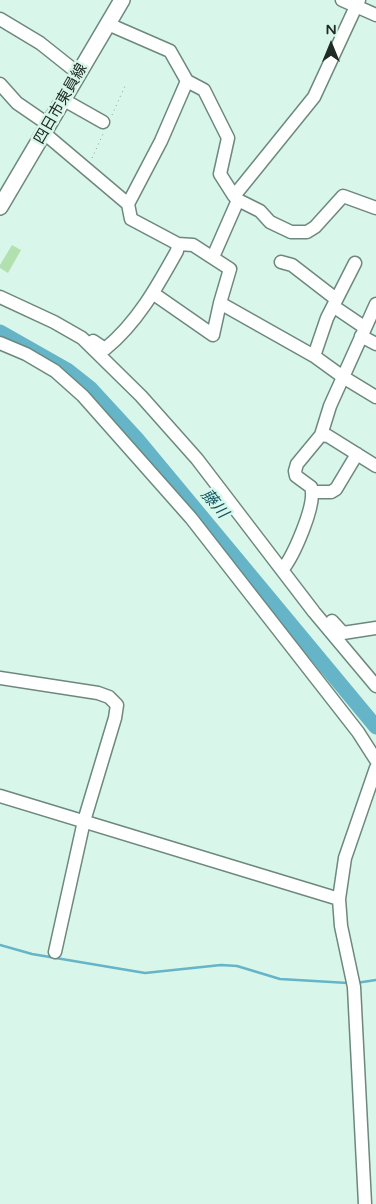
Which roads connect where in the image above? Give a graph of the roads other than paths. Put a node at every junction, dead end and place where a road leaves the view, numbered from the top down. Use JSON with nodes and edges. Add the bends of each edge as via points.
{"nodes":[{"id":1,"x":122,"y":0,"type":"edge"},
{"id":2,"x":342,"y":0,"type":"edge"},
{"id":3,"x":357,"y":3,"type":"edge"},
{"id":4,"x":376,"y":15,"type":"edge"},
{"id":5,"x":0,"y":19,"type":"edge"},
{"id":6,"x":108,"y":24,"type":"junction"},
{"id":7,"x":79,"y":74,"type":"junction"},
{"id":8,"x":187,"y":82,"type":"junction"},
{"id":9,"x":0,"y":84,"type":"edge"},
{"id":10,"x":64,"y":100,"type":"junction"},
{"id":11,"x":103,"y":122,"type":"dead end"},
{"id":12,"x":47,"y":129,"type":"junction"},
{"id":13,"x":236,"y":198,"type":"junction"},
{"id":14,"x":128,"y":204,"type":"junction"},
{"id":15,"x":0,"y":207,"type":"edge"},
{"id":16,"x":376,"y":208,"type":"edge"},
{"id":17,"x":178,"y":244,"type":"junction"},
{"id":18,"x":213,"y":257,"type":"junction"},
{"id":19,"x":281,"y":262,"type":"dead end"},
{"id":20,"x":355,"y":263,"type":"dead end"},
{"id":21,"x":154,"y":294,"type":"junction"},
{"id":22,"x":0,"y":297,"type":"edge"},
{"id":23,"x":335,"y":302,"type":"junction"},
{"id":24,"x":220,"y":303,"type":"junction"},
{"id":25,"x":376,"y":304,"type":"edge"},
{"id":26,"x":363,"y":332,"type":"junction"},
{"id":27,"x":82,"y":338,"type":"junction"},
{"id":28,"x":0,"y":344,"type":"edge"},
{"id":29,"x":376,"y":344,"type":"edge"},
{"id":30,"x":105,"y":349,"type":"junction"},
{"id":31,"x":314,"y":356,"type":"junction"},
{"id":32,"x":119,"y":376,"type":"junction"},
{"id":33,"x":343,"y":378,"type":"junction"},
{"id":34,"x":376,"y":397,"type":"edge"},
{"id":35,"x":321,"y":435,"type":"junction"},
{"id":36,"x":357,"y":454,"type":"junction"},
{"id":37,"x":376,"y":466,"type":"edge"},
{"id":38,"x":312,"y":492,"type":"junction"},
{"id":39,"x":282,"y":570,"type":"junction"},
{"id":40,"x":314,"y":612,"type":"junction"},
{"id":41,"x":376,"y":628,"type":"edge"},
{"id":42,"x":361,"y":668,"type":"junction"},
{"id":43,"x":376,"y":672,"type":"edge"},
{"id":44,"x":0,"y":678,"type":"edge"},
{"id":45,"x":376,"y":686,"type":"edge"},
{"id":46,"x":376,"y":760,"type":"edge"},
{"id":47,"x":376,"y":768,"type":"edge"},
{"id":48,"x":0,"y":796,"type":"edge"},
{"id":49,"x":84,"y":821,"type":"junction"},
{"id":50,"x":339,"y":898,"type":"junction"},
{"id":51,"x":55,"y":952,"type":"dead end"},
{"id":52,"x":364,"y":1204,"type":"edge"}],
"edges":[{"from":1,"to":6,"type":"main road","name":"四日市東員線"},
{"from":2,"to":3,"type":"street"},
{"from":3,"to":4,"type":"street"},
{"from":3,"to":13,"type":"street","via":[[314,98]]},
{"from":5,"to":7,"type":"street","via":[[40,43]]},
{"from":6,"to":7,"type":"main road","name":"四日市東員線"},
{"from":6,"to":8,"type":"street","via":[[170,52]]},
{"from":7,"to":10,"type":"main road","name":"四日市東員線"},
{"from":8,"to":13,"type":"street","via":[[204,90],[228,138],[220,174]]},
{"from":8,"to":14,"type":"street"},
{"from":9,"to":12,"type":"street"},
{"from":10,"to":11,"type":"street"},
{"from":10,"to":12,"type":"main road","name":"四日市東員線"},
{"from":12,"to":14,"type":"street"},
{"from":12,"to":15,"type":"main road","name":"四日市東員線"},
{"from":13,"to":16,"type":"street","via":[[260,211],[270,222],[291,232],[307,232],[315,227],[343,196]]},
{"from":13,"to":18,"type":"street"},
{"from":14,"to":17,"type":"street","via":[[131,219]]},
{"from":17,"to":18,"type":"street","via":[[193,245]]},
{"from":17,"to":21,"type":"street"},
{"from":18,"to":24,"type":"street","via":[[230,269]]},
{"from":19,"to":23,"type":"street","via":[[292,265]]},
{"from":20,"to":23,"type":"street"},
{"from":21,"to":24,"type":"street","via":[[213,335]]},
{"from":21,"to":30,"type":"street"},
{"from":22,"to":27,"type":"street"},
{"from":23,"to":26,"type":"street"},
{"from":23,"to":31,"type":"street"},
{"from":24,"to":31,"type":"street"},
{"from":25,"to":26,"type":"street"},
{"from":26,"to":29,"type":"street"},
{"from":26,"to":33,"type":"street"},
{"from":27,"to":30,"type":"street","via":[[88,337]]},
{"from":27,"to":32,"type":"street"},
{"from":28,"to":46,"type":"street","via":[[55,371],[84,396],[191,518]]},
{"from":30,"to":32,"type":"street","via":[[118,366]]},
{"from":31,"to":33,"type":"street"},
{"from":32,"to":39,"type":"street","via":[[197,459]]},
{"from":33,"to":34,"type":"street"},
{"from":33,"to":35,"type":"street"},
{"from":35,"to":36,"type":"street"},
{"from":35,"to":38,"type":"street","via":[[295,471]]},
{"from":36,"to":37,"type":"street"},
{"from":36,"to":38,"type":"street","via":[[336,490]]},
{"from":38,"to":39,"type":"street","via":[[308,515]]},
{"from":39,"to":40,"type":"street"},
{"from":40,"to":41,"type":"street","via":[[321,609],[343,633]]},
{"from":40,"to":42,"type":"street"},
{"from":42,"to":43,"type":"street"},
{"from":42,"to":45,"type":"street"},
{"from":44,"to":49,"type":"street","via":[[98,693],[117,705]]},
{"from":47,"to":50,"type":"street","via":[[345,858]]},
{"from":48,"to":49,"type":"street"},
{"from":49,"to":50,"type":"street"},
{"from":49,"to":51,"type":"street"},
{"from":50,"to":52,"type":"street","via":[[341,926],[353,984]]}]}
